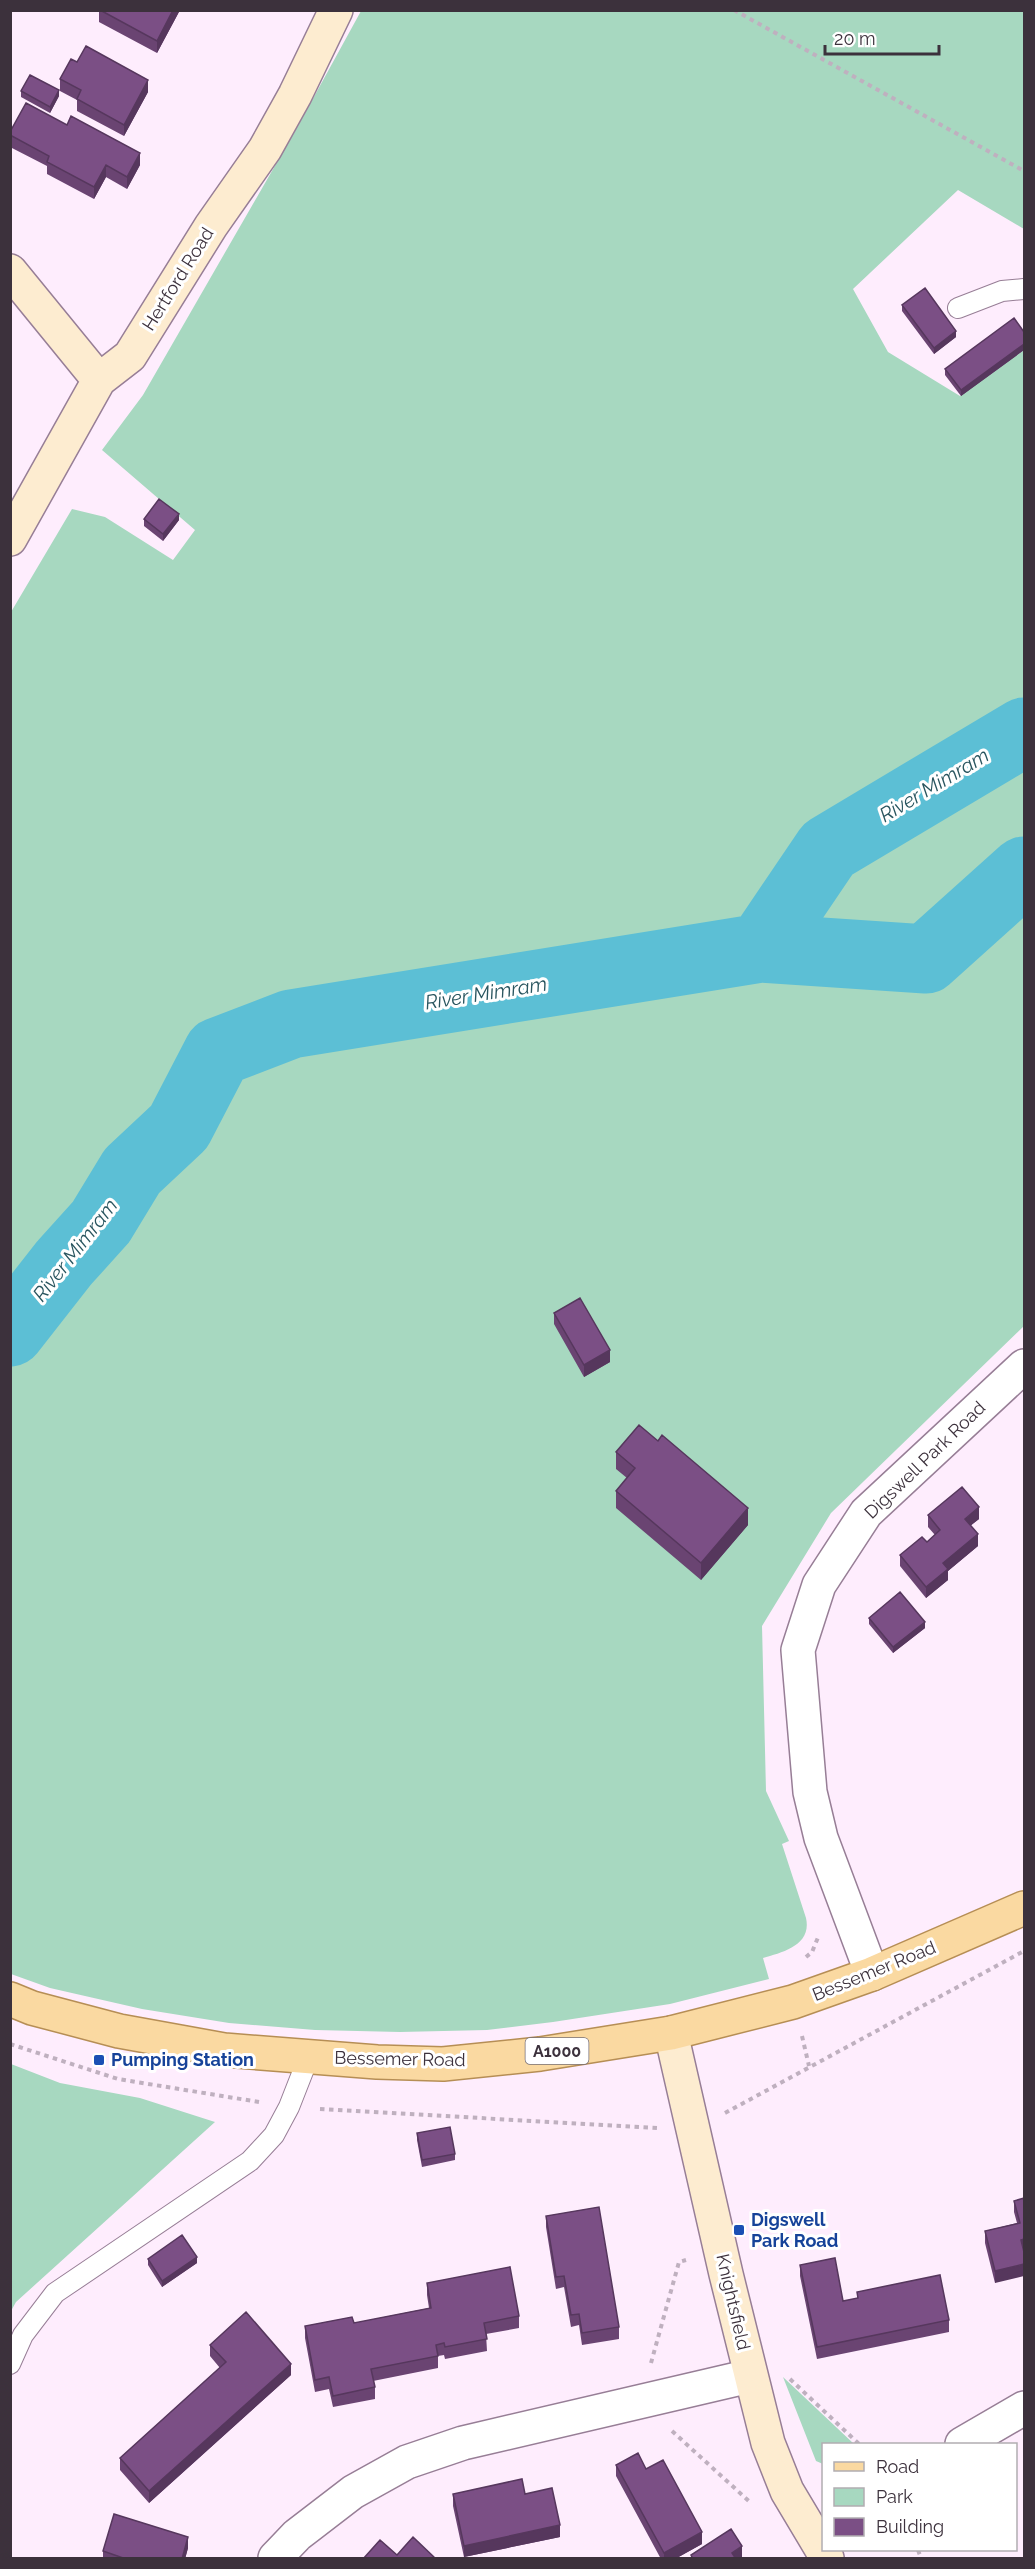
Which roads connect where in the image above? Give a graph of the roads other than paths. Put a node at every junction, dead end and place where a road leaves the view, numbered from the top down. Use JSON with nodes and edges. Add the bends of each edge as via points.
{"nodes":[{"id":1,"x":336,"y":10,"type":"edge"},
{"id":2,"x":10,"y":272,"type":"edge"},
{"id":3,"x":1024,"y":290,"type":"edge"},
{"id":4,"x":958,"y":308,"type":"dead end"},
{"id":5,"x":99,"y":380,"type":"junction"},
{"id":6,"x":10,"y":539,"type":"edge"},
{"id":7,"x":1024,"y":1366,"type":"edge"},
{"id":8,"x":1024,"y":1908,"type":"edge"},
{"id":9,"x":872,"y":1974,"type":"junction"},
{"id":10,"x":10,"y":1999,"type":"edge"},
{"id":11,"x":671,"y":2033,"type":"junction"},
{"id":12,"x":309,"y":2056,"type":"junction"},
{"id":13,"x":10,"y":2364,"type":"edge"},
{"id":14,"x":750,"y":2376,"type":"junction"},
{"id":15,"x":1024,"y":2408,"type":"edge"},
{"id":16,"x":965,"y":2443,"type":"edge"},
{"id":17,"x":821,"y":2540,"type":"edge"},
{"id":18,"x":275,"y":2559,"type":"edge"}],
"edges":[{"from":1,"to":5,"type":"street","name":"Hertford Road","via":[[266,148],[211,226],[130,356]]},
{"from":2,"to":5,"type":"street"},
{"from":3,"to":4,"type":"lane","via":[[1002,291]]},
{"from":5,"to":6,"type":"street","name":"Hertford Road"},
{"from":7,"to":9,"type":"street","name":"Digswell Park Road","via":[[866,1513],[819,1586],[798,1650],[810,1792],[821,1838]]},
{"from":8,"to":9,"type":"main road","name":"Bessemer Road","number":"A1000"},
{"from":9,"to":11,"type":"main road","name":"Bessemer Road","number":"A1000","via":[[793,2002]]},
{"from":10,"to":12,"type":"main road","name":"Bessemer Road","number":"A1000","via":[[119,2031],[224,2050]]},
{"from":11,"to":12,"type":"main road","name":"Bessemer Road","number":"A1000","via":[[540,2054],[443,2064]]},
{"from":11,"to":14,"type":"street","name":"Knightsfield"},
{"from":12,"to":13,"type":"lane","via":[[274,2135],[249,2161],[56,2293],[23,2335]]},
{"from":14,"to":17,"type":"street","name":"Knightsfield","via":[[768,2443],[787,2491]]},
{"from":14,"to":18,"type":"street","via":[[463,2443],[407,2462],[352,2492],[297,2535]]},
{"from":15,"to":16,"type":"street"}]}
